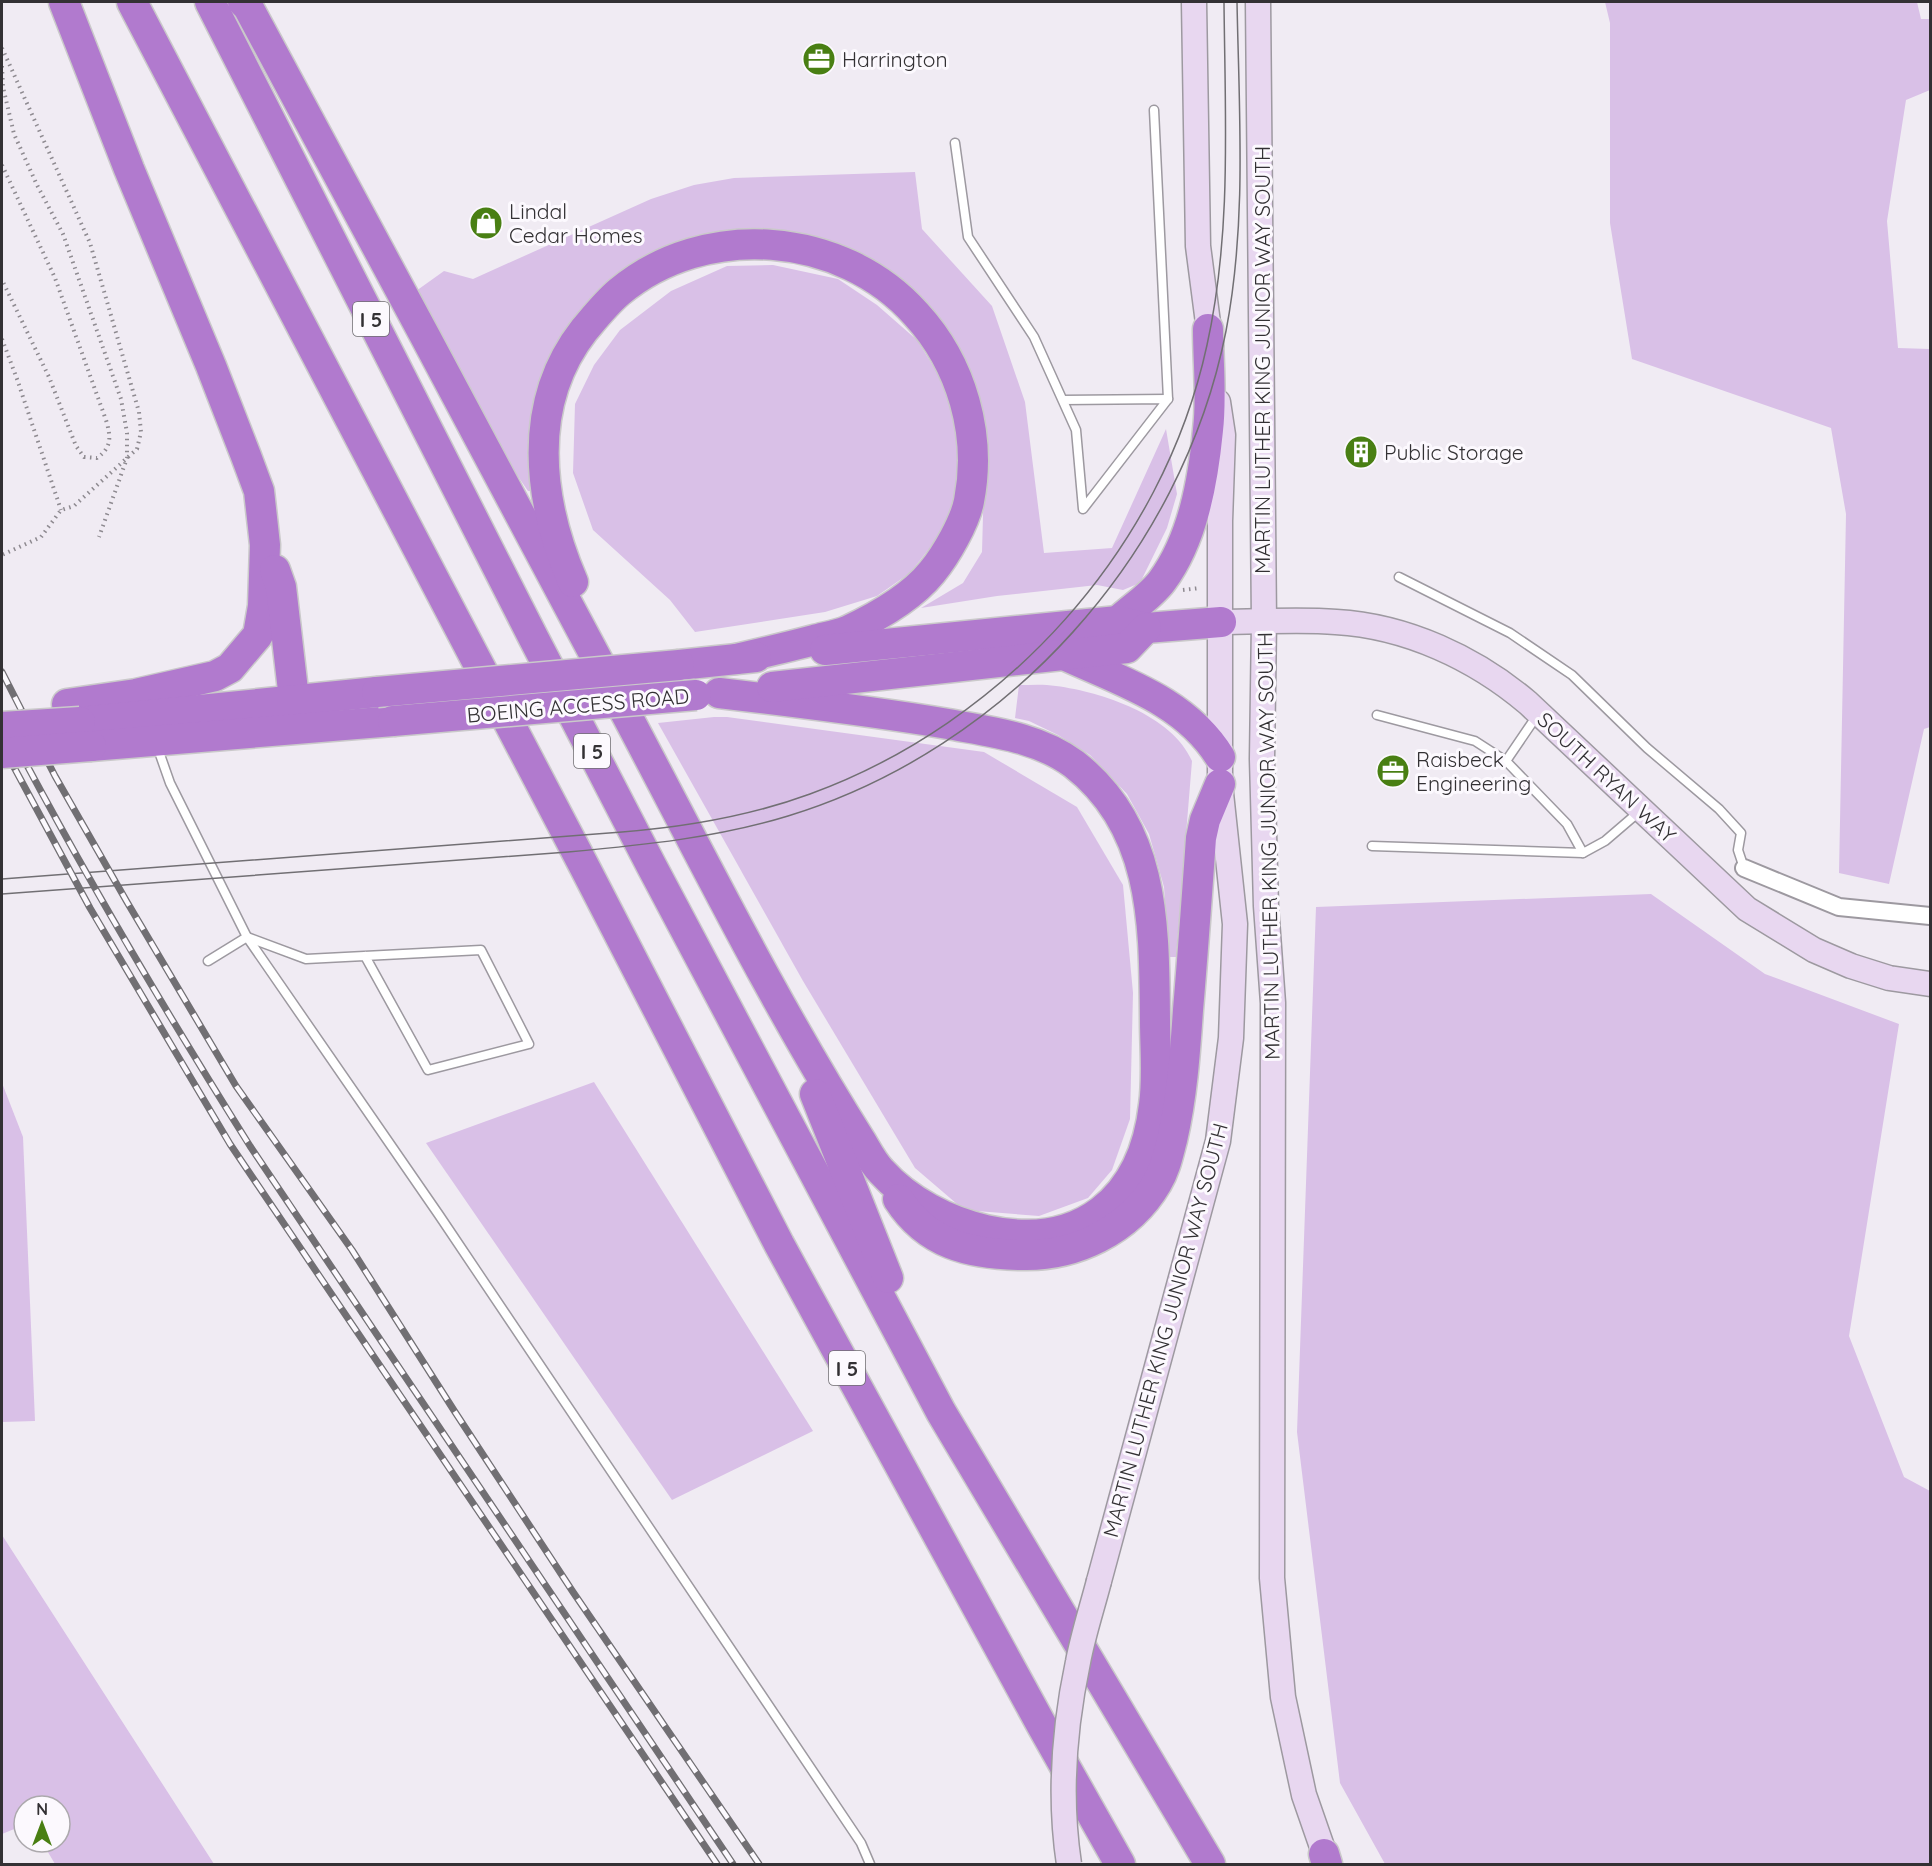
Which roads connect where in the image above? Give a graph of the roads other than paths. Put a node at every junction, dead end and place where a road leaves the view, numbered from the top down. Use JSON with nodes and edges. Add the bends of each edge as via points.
{"nodes":[{"id":1,"x":64,"y":2,"type":"edge"},
{"id":2,"x":132,"y":2,"type":"edge"},
{"id":3,"x":210,"y":2,"type":"edge"},
{"id":4,"x":243,"y":2,"type":"edge"},
{"id":5,"x":1194,"y":2,"type":"edge"},
{"id":6,"x":1258,"y":2,"type":"edge"},
{"id":7,"x":1154,"y":110,"type":"dead end"},
{"id":8,"x":955,"y":143,"type":"dead end"},
{"id":9,"x":1208,"y":329,"type":"junction"},
{"id":10,"x":1168,"y":399,"type":"junction"},
{"id":11,"x":1063,"y":400,"type":"junction"},
{"id":12,"x":265,"y":545,"type":"junction"},
{"id":13,"x":1399,"y":577,"type":"dead end"},
{"id":14,"x":1221,"y":622,"type":"junction"},
{"id":15,"x":1263,"y":622,"type":"junction"},
{"id":16,"x":1132,"y":624,"type":"junction"},
{"id":17,"x":1064,"y":655,"type":"junction"},
{"id":18,"x":736,"y":658,"type":"junction"},
{"id":19,"x":707,"y":694,"type":"junction"},
{"id":20,"x":294,"y":699,"type":"junction"},
{"id":21,"x":1538,"y":713,"type":"junction"},
{"id":22,"x":2,"y":714,"type":"edge"},
{"id":23,"x":1377,"y":715,"type":"dead end"},
{"id":24,"x":79,"y":724,"type":"junction"},
{"id":25,"x":327,"y":725,"type":"junction"},
{"id":26,"x":2,"y":727,"type":"edge"},
{"id":27,"x":155,"y":740,"type":"junction"},
{"id":28,"x":2,"y":753,"type":"edge"},
{"id":29,"x":651,"y":760,"type":"junction"},
{"id":30,"x":1506,"y":761,"type":"junction"},
{"id":31,"x":1220,"y":770,"type":"junction"},
{"id":32,"x":1641,"y":810,"type":"junction"},
{"id":33,"x":1372,"y":846,"type":"dead end"},
{"id":34,"x":1583,"y":853,"type":"junction"},
{"id":35,"x":1744,"y":868,"type":"joint"},
{"id":36,"x":1930,"y":916,"type":"edge"},
{"id":37,"x":247,"y":937,"type":"junction"},
{"id":38,"x":365,"y":956,"type":"junction"},
{"id":39,"x":208,"y":961,"type":"dead end"},
{"id":40,"x":768,"y":984,"type":"junction"},
{"id":41,"x":1930,"y":984,"type":"edge"},
{"id":42,"x":879,"y":1170,"type":"junction"},
{"id":43,"x":941,"y":1412,"type":"junction"},
{"id":44,"x":1052,"y":1600,"type":"junction"},
{"id":45,"x":1326,"y":1861,"type":"edge"},
{"id":46,"x":870,"y":1864,"type":"edge"},
{"id":47,"x":1069,"y":1864,"type":"edge"},
{"id":48,"x":1120,"y":1864,"type":"edge"},
{"id":49,"x":1210,"y":1864,"type":"edge"},
{"id":50,"x":1228,"y":1864,"type":"edge"}],
"edges":[{"from":1,"to":12,"type":"highway","via":[[259,491]]},
{"from":2,"to":48,"type":"highway","number":"I 5","via":[[779,1244]]},
{"from":3,"to":43,"type":"highway","number":"I 5","via":[[576,720]]},
{"from":4,"to":29,"type":"highway"},
{"from":5,"to":9,"type":"main road","name":"MARTIN LUTHER KING JUNIOR WAY SOUTH","via":[[1198,246]]},
{"from":6,"to":15,"type":"main road","name":"MARTIN LUTHER KING JUNIOR WAY SOUTH"},
{"from":7,"to":10,"type":"lane"},
{"from":8,"to":11,"type":"lane","via":[[968,237],[1034,337]]},
{"from":9,"to":14,"type":"main road","name":"MARTIN LUTHER KING JUNIOR WAY SOUTH","via":[[1223,435]]},
{"from":9,"to":16,"type":"highway","via":[[1209,428],[1199,486],[1175,560]]},
{"from":10,"to":11,"type":"lane"},
{"from":10,"to":11,"type":"lane","via":[[1083,509],[1076,430]]},
{"from":12,"to":20,"type":"highway","via":[[281,587]]},
{"from":12,"to":24,"type":"highway","via":[[258,635],[230,668],[215,676],[136,694]]},
{"from":13,"to":35,"type":"lane","via":[[1510,633],[1572,675],[1734,825],[1741,833],[1738,850]]},
{"from":14,"to":15,"type":"main road","name":"BOEING ACCESS ROAD"},
{"from":14,"to":16,"type":"highway","name":"BOEING ACCESS ROAD"},
{"from":14,"to":31,"type":"main road","name":"MARTIN LUTHER KING JUNIOR WAY SOUTH"},
{"from":15,"to":21,"type":"main road","name":"SOUTH RYAN WAY","via":[[1336,622],[1377,627],[1411,638],[1476,665]]},
{"from":15,"to":45,"type":"main road","name":"MARTIN LUTHER KING JUNIOR WAY SOUTH","via":[[1262,759],[1273,1003],[1272,1578],[1283,1697],[1304,1795]]},
{"from":16,"to":17,"type":"highway","name":"BOEING ACCESS ROAD","via":[[1126,648]]},
{"from":16,"to":18,"type":"highway","name":"BOEING ACCESS ROAD"},
{"from":17,"to":19,"type":"highway","name":"BOEING ACCESS ROAD"},
{"from":17,"to":31,"type":"highway","via":[[1160,699],[1184,716],[1202,732]]},
{"from":18,"to":20,"type":"highway","name":"BOEING ACCESS ROAD","bridge":true},
{"from":18,"to":29,"type":"highway","via":[[844,632],[916,588],[933,571],[962,523],[972,473],[970,422],[963,394],[948,360],[915,312],[874,278],[852,266],[823,254],[758,243],[703,250],[648,272],[619,292],[573,344],[549,403],[543,472],[561,549]]},
{"from":19,"to":25,"type":"highway","name":"BOEING ACCESS ROAD","bridge":true},
{"from":19,"to":42,"type":"highway","via":[[877,711],[1034,743],[1074,764],[1094,784],[1130,831],[1138,852],[1151,914],[1156,1078],[1154,1109],[1143,1155],[1119,1196],[1098,1215],[1067,1230],[1011,1235],[950,1220],[908,1196]]},
{"from":20,"to":24,"type":"highway","name":"BOEING ACCESS ROAD"},
{"from":20,"to":25,"type":"highway"},
{"from":21,"to":30,"type":"lane"},
{"from":21,"to":32,"type":"main road","name":"SOUTH RYAN WAY"},
{"from":22,"to":24,"type":"highway"},
{"from":23,"to":30,"type":"lane","via":[[1475,741]]},
{"from":24,"to":26,"type":"highway","name":"BOEING ACCESS ROAD","bridge":true},
{"from":24,"to":27,"type":"highway","name":"BOEING ACCESS ROAD"},
{"from":24,"to":28,"type":"highway","name":"BOEING ACCESS ROAD","bridge":true},
{"from":25,"to":27,"type":"highway","name":"BOEING ACCESS ROAD"},
{"from":27,"to":37,"type":"lane","via":[[170,783]]},
{"from":29,"to":40,"type":"highway"},
{"from":30,"to":34,"type":"lane","via":[[1567,824]]},
{"from":31,"to":42,"type":"highway","via":[[1201,838],[1178,1117],[1167,1161],[1144,1203],[1118,1226],[1086,1244],[1034,1256],[1003,1255],[939,1240],[908,1214]]},
{"from":31,"to":47,"type":"main road","name":"MARTIN LUTHER KING JUNIOR WAY SOUTH","bridge":true,"via":[[1234,924],[1231,1038],[1218,1140],[1078,1660],[1067,1724],[1064,1789]]},
{"from":32,"to":34,"type":"lane","via":[[1605,841]]},
{"from":32,"to":41,"type":"main road","name":"SOUTH RYAN WAY","via":[[1747,909],[1783,932],[1851,966],[1889,978]]},
{"from":33,"to":34,"type":"lane"},
{"from":35,"to":36,"type":"street","via":[[1839,907]]},
{"from":37,"to":38,"type":"lane","via":[[306,959]]},
{"from":37,"to":39,"type":"lane"},
{"from":37,"to":46,"type":"lane","via":[[855,1833]]},
{"from":38,"to":38,"type":"lane","via":[[481,950],[529,1044],[428,1070]]},
{"from":40,"to":42,"type":"highway"},
{"from":40,"to":43,"type":"highway"},
{"from":43,"to":44,"type":"highway","number":"I 5"},
{"from":44,"to":49,"type":"highway","number":"I 5"},
{"from":44,"to":50,"type":"highway"}]}
